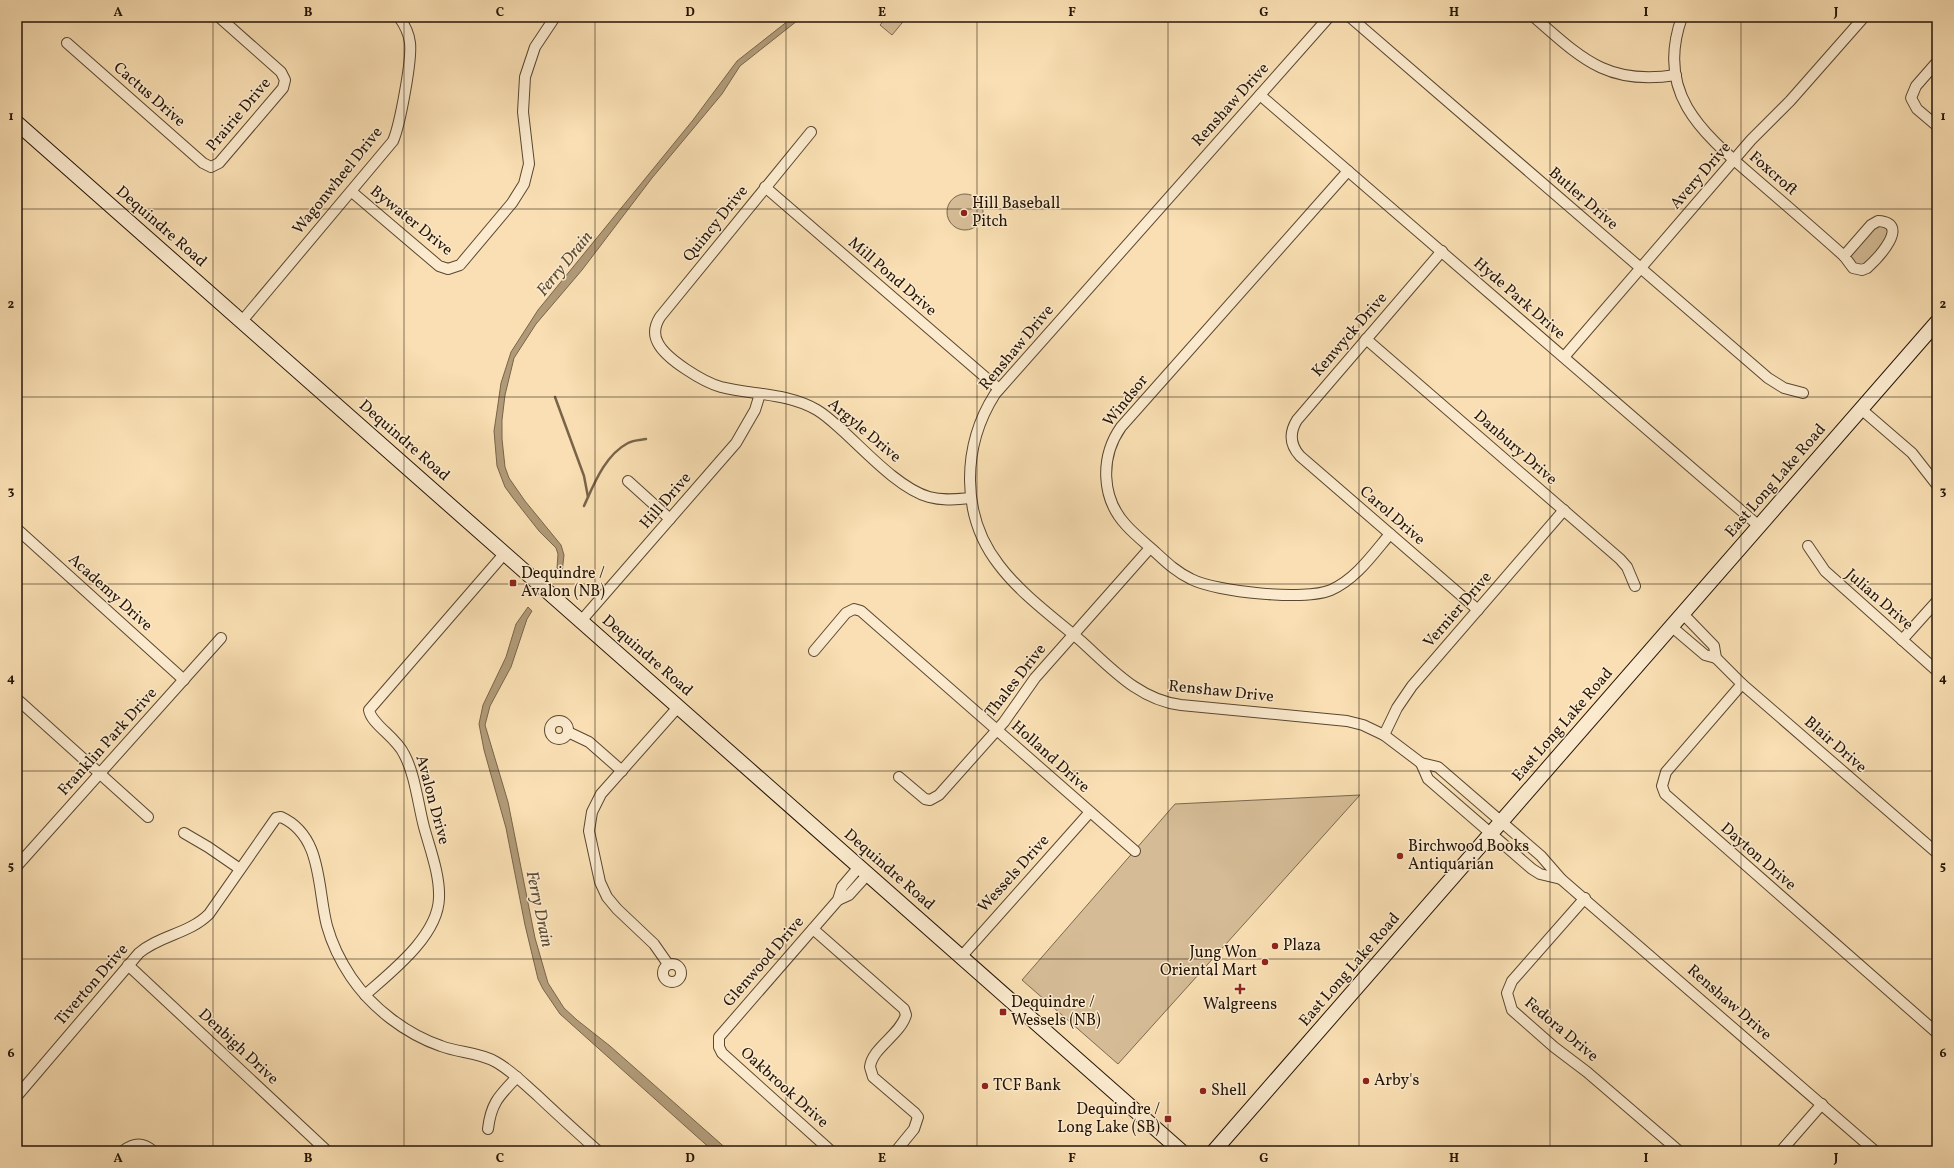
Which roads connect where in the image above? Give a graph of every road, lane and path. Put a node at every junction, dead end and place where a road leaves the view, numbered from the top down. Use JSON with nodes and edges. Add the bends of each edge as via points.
{"nodes":[{"id":1,"x":399,"y":17,"type":"edge"},
{"id":2,"x":556,"y":17,"type":"edge"},
{"id":3,"x":1329,"y":17,"type":"edge"},
{"id":4,"x":1350,"y":17,"type":"edge"},
{"id":5,"x":1534,"y":17,"type":"edge"},
{"id":6,"x":1682,"y":17,"type":"edge"},
{"id":7,"x":1864,"y":17,"type":"edge"},
{"id":8,"x":225,"y":19,"type":"edge"},
{"id":9,"x":67,"y":43,"type":"dead end"},
{"id":10,"x":1937,"y":62,"type":"edge"},
{"id":11,"x":1676,"y":75,"type":"junction"},
{"id":12,"x":1260,"y":94,"type":"junction"},
{"id":13,"x":17,"y":123,"type":"edge"},
{"id":14,"x":1937,"y":126,"type":"edge"},
{"id":15,"x":811,"y":132,"type":"dead end"},
{"id":16,"x":1734,"y":160,"type":"junction"},
{"id":17,"x":212,"y":167,"type":"joint"},
{"id":18,"x":1348,"y":171,"type":"junction"},
{"id":19,"x":765,"y":187,"type":"junction"},
{"id":20,"x":352,"y":192,"type":"junction"},
{"id":21,"x":1442,"y":252,"type":"junction"},
{"id":22,"x":1844,"y":256,"type":"junction"},
{"id":23,"x":1640,"y":268,"type":"junction"},
{"id":24,"x":242,"y":321,"type":"junction"},
{"id":25,"x":1937,"y":322,"type":"edge"},
{"id":26,"x":656,"y":338,"type":"joint"},
{"id":27,"x":1366,"y":339,"type":"junction"},
{"id":28,"x":1564,"y":357,"type":"junction"},
{"id":29,"x":999,"y":390,"type":"junction"},
{"id":30,"x":1803,"y":393,"type":"dead end"},
{"id":31,"x":760,"y":394,"type":"junction"},
{"id":32,"x":1861,"y":409,"type":"junction"},
{"id":33,"x":1291,"y":442,"type":"joint"},
{"id":34,"x":628,"y":482,"type":"dead end"},
{"id":35,"x":1937,"y":485,"type":"edge"},
{"id":36,"x":971,"y":498,"type":"junction"},
{"id":37,"x":1564,"y":510,"type":"junction"},
{"id":38,"x":670,"y":519,"type":"junction"},
{"id":39,"x":1759,"y":526,"type":"junction"},
{"id":40,"x":17,"y":530,"type":"edge"},
{"id":41,"x":1390,"y":534,"type":"junction"},
{"id":42,"x":1808,"y":546,"type":"dead end"},
{"id":43,"x":1150,"y":548,"type":"junction"},
{"id":44,"x":505,"y":553,"type":"junction"},
{"id":45,"x":1635,"y":586,"type":"dead end"},
{"id":46,"x":1937,"y":601,"type":"edge"},
{"id":47,"x":1478,"y":610,"type":"junction"},
{"id":48,"x":1683,"y":614,"type":"junction"},
{"id":49,"x":581,"y":621,"type":"junction"},
{"id":50,"x":1672,"y":627,"type":"junction"},
{"id":51,"x":1073,"y":635,"type":"junction"},
{"id":52,"x":221,"y":638,"type":"dead end"},
{"id":53,"x":1902,"y":640,"type":"junction"},
{"id":54,"x":814,"y":651,"type":"dead end"},
{"id":55,"x":1716,"y":658,"type":"junction"},
{"id":56,"x":1937,"y":670,"type":"edge"},
{"id":57,"x":184,"y":680,"type":"junction"},
{"id":58,"x":1742,"y":684,"type":"junction"},
{"id":59,"x":17,"y":699,"type":"edge"},
{"id":60,"x":679,"y":706,"type":"junction"},
{"id":61,"x":997,"y":730,"type":"junction"},
{"id":62,"x":568,"y":732,"type":"dead end"},
{"id":63,"x":1384,"y":735,"type":"junction"},
{"id":64,"x":1422,"y":763,"type":"junction"},
{"id":65,"x":622,"y":771,"type":"junction"},
{"id":66,"x":100,"y":773,"type":"junction"},
{"id":67,"x":899,"y":777,"type":"dead end"},
{"id":68,"x":1090,"y":812,"type":"junction"},
{"id":69,"x":148,"y":817,"type":"dead end"},
{"id":70,"x":1502,"y":821,"type":"junction"},
{"id":71,"x":184,"y":833,"type":"dead end"},
{"id":72,"x":1491,"y":834,"type":"junction"},
{"id":73,"x":1135,"y":851,"type":"dead end"},
{"id":74,"x":1937,"y":853,"type":"edge"},
{"id":75,"x":17,"y":866,"type":"edge"},
{"id":76,"x":240,"y":869,"type":"junction"},
{"id":77,"x":864,"y":871,"type":"junction"},
{"id":78,"x":1561,"y":880,"type":"junction"},
{"id":79,"x":1584,"y":898,"type":"junction"},
{"id":80,"x":813,"y":929,"type":"junction"},
{"id":81,"x":961,"y":957,"type":"junction"},
{"id":82,"x":668,"y":964,"type":"dead end"},
{"id":83,"x":128,"y":965,"type":"junction"},
{"id":84,"x":365,"y":995,"type":"junction"},
{"id":85,"x":1937,"y":1033,"type":"edge"},
{"id":86,"x":719,"y":1047,"type":"joint"},
{"id":87,"x":516,"y":1077,"type":"junction"},
{"id":88,"x":17,"y":1096,"type":"edge"},
{"id":89,"x":1822,"y":1104,"type":"junction"},
{"id":90,"x":488,"y":1129,"type":"dead end"},
{"id":91,"x":123,"y":1151,"type":"edge"},
{"id":92,"x":153,"y":1151,"type":"edge"},
{"id":93,"x":327,"y":1151,"type":"edge"},
{"id":94,"x":598,"y":1151,"type":"edge"},
{"id":95,"x":831,"y":1151,"type":"edge"},
{"id":96,"x":896,"y":1151,"type":"edge"},
{"id":97,"x":1181,"y":1151,"type":"edge"},
{"id":98,"x":1214,"y":1151,"type":"edge"},
{"id":99,"x":1679,"y":1151,"type":"edge"},
{"id":100,"x":1781,"y":1151,"type":"edge"},
{"id":101,"x":1875,"y":1151,"type":"edge"}],
"edges":[{"from":1,"to":20,"type":"street","name":"Wagonwheel Drive","via":[[406,28],[410,48],[398,127],[389,146]]},
{"from":2,"to":20,"type":"street","name":"Bywater Drive","via":[[535,47],[525,77],[523,112],[529,164],[524,184],[512,203],[460,265],[448,269],[439,266]]},
{"from":3,"to":12,"type":"street","name":"Renshaw Drive"},
{"from":4,"to":23,"type":"street","name":"Butler Drive"},
{"from":5,"to":11,"type":"street","via":[[1578,55],[1605,70],[1635,78]]},
{"from":6,"to":11,"type":"street","name":"Foxcroft","via":[[1676,41]]},
{"from":7,"to":16,"type":"street","name":"Avery Drive","via":[[1798,93]]},
{"from":8,"to":17,"type":"street","name":"Prairie Drive","via":[[281,72],[285,80],[283,88],[220,163]]},
{"from":9,"to":17,"type":"street","name":"Cactus Drive","via":[[203,163]]},
{"from":10,"to":14,"type":"street","via":[[1916,86],[1911,98],[1916,109]]},
{"from":11,"to":16,"type":"street","name":"Foxcroft","via":[[1684,101],[1695,121],[1714,143]]},
{"from":12,"to":18,"type":"street","name":"Hyde Park Drive"},
{"from":12,"to":29,"type":"street","name":"Renshaw Drive"},
{"from":13,"to":24,"type":"main road","name":"Dequindre Road"},
{"from":15,"to":19,"type":"street","name":"Quincy Drive"},
{"from":16,"to":22,"type":"street","name":"Foxcroft"},
{"from":16,"to":23,"type":"street","name":"Avery Drive"},
{"from":18,"to":21,"type":"street","name":"Hyde Park Drive"},
{"from":18,"to":43,"type":"street","name":"Windsor","via":[[1128,419],[1113,440],[1106,468],[1108,495],[1119,518]]},
{"from":19,"to":26,"type":"street","name":"Quincy Drive","via":[[660,317],[656,325]]},
{"from":19,"to":29,"type":"street","name":"Mill Pond Drive"},
{"from":20,"to":24,"type":"street","name":"Wagonwheel Drive"},
{"from":21,"to":27,"type":"street","name":"Kenwyck Drive"},
{"from":21,"to":28,"type":"street","name":"Hyde Park Drive"},
{"from":22,"to":22,"type":"street","name":"Foxcroft","via":[[1853,268],[1867,268],[1890,243],[1893,238],[1892,229],[1886,223],[1874,222]]},
{"from":23,"to":28,"type":"street","name":"Avery Drive"},
{"from":23,"to":30,"type":"street","name":"Butler Drive","via":[[1768,378],[1784,388]]},
{"from":24,"to":44,"type":"main road","name":"Dequindre Road"},
{"from":25,"to":32,"type":"main road","name":"East Long Lake Road"},
{"from":26,"to":31,"type":"street","name":"Argyle Drive","via":[[670,356],[706,382]]},
{"from":27,"to":33,"type":"street","name":"Kenwyck Drive","via":[[1297,420],[1293,426]]},
{"from":27,"to":37,"type":"street","name":"Danbury Drive"},
{"from":28,"to":39,"type":"street","name":"Hyde Park Drive"},
{"from":29,"to":36,"type":"street","name":"Renshaw Drive","via":[[985,412],[974,438],[969,476]]},
{"from":31,"to":36,"type":"street","name":"Argyle Drive","via":[[799,401],[819,411],[914,491],[937,498]]},
{"from":31,"to":38,"type":"street","name":"Hill Drive","via":[[755,410],[736,443]]},
{"from":32,"to":35,"type":"street","via":[[1912,453]]},
{"from":32,"to":39,"type":"main road","name":"East Long Lake Road"},
{"from":33,"to":41,"type":"street","name":"Carol Drive","via":[[1300,456]]},
{"from":34,"to":38,"type":"street"},
{"from":36,"to":51,"type":"street","name":"Renshaw Drive","via":[[974,516],[998,564],[1017,585]]},
{"from":37,"to":45,"type":"street","name":"Danbury Drive","via":[[1620,559],[1627,567]]},
{"from":37,"to":47,"type":"street","name":"Vernier Drive"},
{"from":38,"to":49,"type":"street","name":"Hill Drive"},
{"from":39,"to":48,"type":"main road","name":"East Long Lake Road"},
{"from":40,"to":57,"type":"street","name":"Academy Drive"},
{"from":41,"to":43,"type":"street","name":"Windsor","via":[[1343,584],[1322,593],[1305,595],[1207,585],[1177,571]]},
{"from":41,"to":47,"type":"street","name":"Carol Drive"},
{"from":42,"to":53,"type":"street","name":"Julian Drive","via":[[1825,572]]},
{"from":43,"to":51,"type":"street","name":"Thales Drive"},
{"from":44,"to":49,"type":"main road","name":"Dequindre Road"},
{"from":44,"to":84,"type":"street","name":"Avalon Drive","via":[[369,710],[373,720],[395,740],[406,757],[435,869],[439,897],[434,920],[424,935],[402,961]]},
{"from":46,"to":53,"type":"street"},
{"from":47,"to":63,"type":"street","name":"Vernier Drive","via":[[1412,686],[1397,708]]},
{"from":48,"to":50,"type":"main road","name":"East Long Lake Road"},
{"from":48,"to":55,"type":"street","name":"Blair Drive","via":[[1714,646]]},
{"from":49,"to":60,"type":"main road","name":"Dequindre Road"},
{"from":50,"to":55,"type":"street","name":"Blair Drive","via":[[1705,655]]},
{"from":50,"to":70,"type":"main road","name":"East Long Lake Road"},
{"from":51,"to":61,"type":"street","name":"Thales Drive","via":[[1035,678]]},
{"from":51,"to":63,"type":"street","name":"Renshaw Drive","via":[[1134,687],[1162,702],[1347,721]]},
{"from":52,"to":57,"type":"street","name":"Franklin Park Drive"},
{"from":53,"to":56,"type":"street","name":"Julian Drive"},
{"from":54,"to":61,"type":"street","name":"Holland Drive","via":[[846,613],[854,609],[865,613]]},
{"from":55,"to":58,"type":"street","name":"Blair Drive"},
{"from":57,"to":66,"type":"street","name":"Franklin Park Drive"},
{"from":58,"to":74,"type":"street","name":"Blair Drive"},
{"from":58,"to":85,"type":"street","name":"Dayton Drive","via":[[1666,772],[1662,786],[1665,794]]},
{"from":59,"to":66,"type":"street"},
{"from":60,"to":65,"type":"street"},
{"from":60,"to":77,"type":"main road","name":"Dequindre Road"},
{"from":61,"to":67,"type":"street","name":"Thales Drive","via":[[935,799],[925,799]]},
{"from":61,"to":68,"type":"street","name":"Holland Drive"},
{"from":62,"to":65,"type":"street","via":[[589,742]]},
{"from":63,"to":64,"type":"street","name":"Renshaw Drive"},
{"from":64,"to":70,"type":"street","name":"Renshaw Drive","via":[[1438,767]]},
{"from":64,"to":72,"type":"street","name":"Renshaw Drive","via":[[1428,779]]},
{"from":65,"to":82,"type":"street","via":[[601,794],[589,821],[600,882],[617,910],[654,944]]},
{"from":66,"to":69,"type":"street"},
{"from":66,"to":75,"type":"street","name":"Franklin Park Drive"},
{"from":68,"to":73,"type":"street","name":"Holland Drive"},
{"from":68,"to":81,"type":"street","name":"Wessels Drive"},
{"from":70,"to":72,"type":"main road","name":"East Long Lake Road"},
{"from":70,"to":78,"type":"street","name":"Renshaw Drive","via":[[1551,866]]},
{"from":71,"to":76,"type":"street"},
{"from":72,"to":78,"type":"street","name":"Renshaw Drive","via":[[1532,869]]},
{"from":72,"to":98,"type":"main road","name":"East Long Lake Road"},
{"from":76,"to":83,"type":"street","name":"Tiverton Drive","via":[[204,918],[146,947]]},
{"from":76,"to":84,"type":"street","name":"Tiverton Drive","via":[[276,818],[289,820],[310,844],[331,938],[345,968]]},
{"from":77,"to":80,"type":"street","name":"Glenwood Drive","via":[[842,887],[838,900]]},
{"from":77,"to":81,"type":"main road","name":"Dequindre Road"},
{"from":78,"to":79,"type":"street","name":"Renshaw Drive"},
{"from":79,"to":89,"type":"street","name":"Renshaw Drive"},
{"from":79,"to":99,"type":"street","name":"Fedora Drive","via":[[1512,981],[1507,993],[1510,1007]]},
{"from":80,"to":86,"type":"street","name":"Glenwood Drive","via":[[719,1037]]},
{"from":80,"to":96,"type":"street","via":[[904,1009],[906,1016],[901,1025],[873,1058],[870,1067],[873,1077],[918,1117],[914,1129]]},
{"from":81,"to":97,"type":"main road","name":"Dequindre Road"},
{"from":83,"to":88,"type":"street","name":"Tiverton Drive"},
{"from":83,"to":93,"type":"street","name":"Denbigh Drive"},
{"from":84,"to":87,"type":"street","via":[[389,1017],[415,1034],[441,1047],[488,1058]]},
{"from":86,"to":95,"type":"street","name":"Oakbrook Drive","via":[[722,1053]]},
{"from":87,"to":90,"type":"street","via":[[494,1104]]},
{"from":87,"to":94,"type":"street"},
{"from":89,"to":100,"type":"street"},
{"from":89,"to":101,"type":"street","name":"Renshaw Drive"},
{"from":91,"to":92,"type":"street","via":[[131,1145],[138,1144]]}]}
